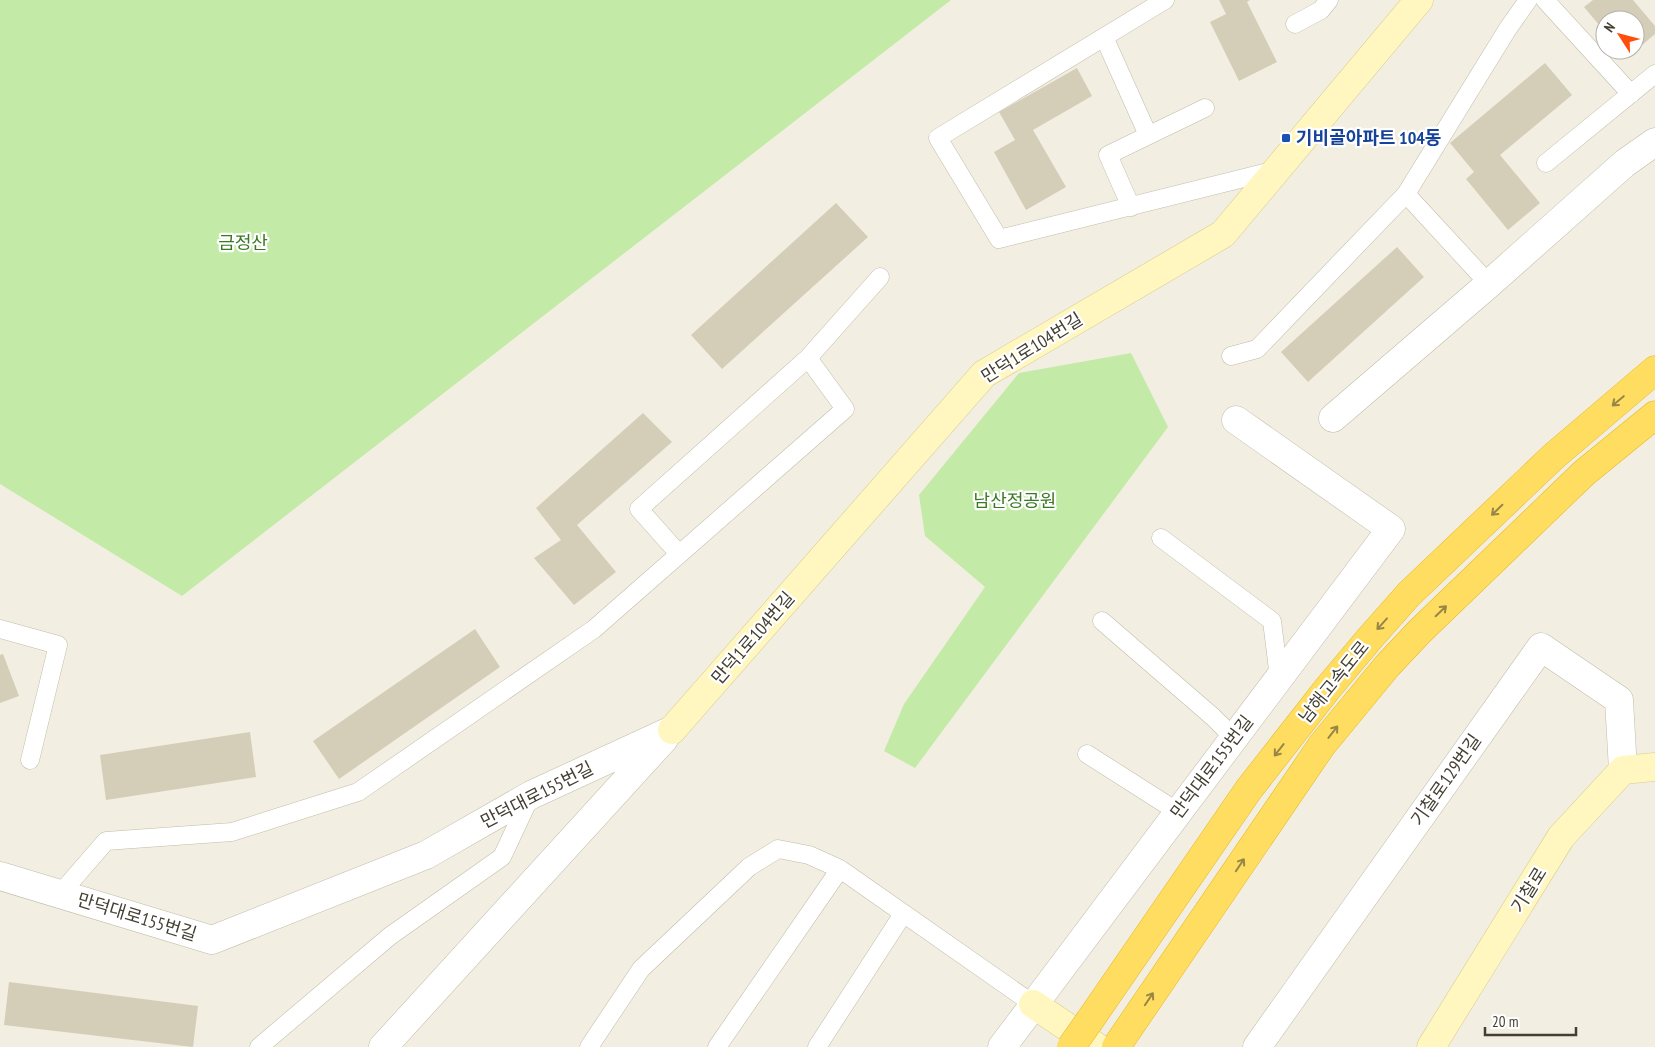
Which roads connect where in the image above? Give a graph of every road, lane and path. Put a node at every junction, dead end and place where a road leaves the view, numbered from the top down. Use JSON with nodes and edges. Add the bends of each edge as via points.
{"nodes":[{"id":1,"x":1165,"y":0,"type":"edge"},
{"id":2,"x":1329,"y":0,"type":"edge"},
{"id":3,"x":1419,"y":0,"type":"edge"},
{"id":4,"x":1528,"y":0,"type":"edge"},
{"id":5,"x":1545,"y":0,"type":"edge"},
{"id":6,"x":1295,"y":24,"type":"dead end"},
{"id":7,"x":1104,"y":37,"type":"junction"},
{"id":8,"x":1655,"y":74,"type":"edge"},
{"id":9,"x":1631,"y":94,"type":"junction"},
{"id":10,"x":1205,"y":108,"type":"dead end"},
{"id":11,"x":1148,"y":135,"type":"junction"},
{"id":12,"x":1655,"y":142,"type":"edge"},
{"id":13,"x":1546,"y":163,"type":"dead end"},
{"id":14,"x":1277,"y":170,"type":"junction"},
{"id":15,"x":1406,"y":194,"type":"junction"},
{"id":16,"x":1130,"y":207,"type":"junction"},
{"id":17,"x":880,"y":277,"type":"dead end"},
{"id":18,"x":1489,"y":284,"type":"junction"},
{"id":19,"x":1230,"y":356,"type":"dead end"},
{"id":20,"x":808,"y":358,"type":"junction"},
{"id":21,"x":1655,"y":370,"type":"edge"},
{"id":22,"x":1655,"y":415,"type":"edge"},
{"id":23,"x":1333,"y":418,"type":"dead end"},
{"id":24,"x":1236,"y":420,"type":"dead end"},
{"id":25,"x":1161,"y":538,"type":"dead end"},
{"id":26,"x":679,"y":554,"type":"junction"},
{"id":27,"x":1102,"y":621,"type":"dead end"},
{"id":28,"x":0,"y":629,"type":"edge"},
{"id":29,"x":1279,"y":678,"type":"junction"},
{"id":30,"x":672,"y":730,"type":"junction"},
{"id":31,"x":1234,"y":738,"type":"junction"},
{"id":32,"x":1087,"y":754,"type":"dead end"},
{"id":33,"x":30,"y":760,"type":"dead end"},
{"id":34,"x":1655,"y":767,"type":"edge"},
{"id":35,"x":1623,"y":770,"type":"junction"},
{"id":36,"x":531,"y":795,"type":"junction"},
{"id":37,"x":1178,"y":812,"type":"junction"},
{"id":38,"x":840,"y":870,"type":"junction"},
{"id":39,"x":0,"y":876,"type":"edge"},
{"id":40,"x":60,"y":894,"type":"junction"},
{"id":41,"x":904,"y":914,"type":"junction"},
{"id":42,"x":1033,"y":1004,"type":"junction"},
{"id":43,"x":1111,"y":1045,"type":"edge"},
{"id":44,"x":259,"y":1047,"type":"edge"},
{"id":45,"x":382,"y":1047,"type":"edge"},
{"id":46,"x":589,"y":1047,"type":"edge"},
{"id":47,"x":717,"y":1047,"type":"edge"},
{"id":48,"x":817,"y":1047,"type":"edge"},
{"id":49,"x":1002,"y":1047,"type":"edge"},
{"id":50,"x":1071,"y":1047,"type":"edge"},
{"id":51,"x":1257,"y":1047,"type":"edge"},
{"id":52,"x":1430,"y":1047,"type":"edge"}],
"edges":[{"from":1,"to":7,"type":"lane"},
{"from":2,"to":6,"type":"lane","via":[[1321,10]]},
{"from":3,"to":14,"type":"street","name":"만덕1로104번길"},
{"from":4,"to":15,"type":"lane"},
{"from":5,"to":9,"type":"lane"},
{"from":7,"to":11,"type":"lane"},
{"from":7,"to":16,"type":"lane","via":[[938,138],[999,239]]},
{"from":8,"to":9,"type":"lane"},
{"from":9,"to":13,"type":"lane"},
{"from":10,"to":11,"type":"lane"},
{"from":11,"to":16,"type":"lane","via":[[1108,155]]},
{"from":12,"to":18,"type":"street","via":[[1625,163]]},
{"from":14,"to":16,"type":"lane"},
{"from":14,"to":30,"type":"street","name":"만덕1로104번길","via":[[1223,234],[984,374]]},
{"from":15,"to":18,"type":"lane"},
{"from":15,"to":19,"type":"lane","via":[[1257,349]]},
{"from":17,"to":20,"type":"lane"},
{"from":18,"to":23,"type":"street"},
{"from":20,"to":26,"type":"lane","via":[[845,409]]},
{"from":20,"to":26,"type":"lane","via":[[639,509]]},
{"from":21,"to":50,"type":"highway","name":"남해고속도로","one_way":true,"bridge":true,"via":[[1554,456],[1409,594],[1370,638],[1250,789]]},
{"from":43,"to":22,"type":"highway","name":"남해고속도로","one_way":true,"via":[[1322,745],[1387,666],[1584,473]]},
{"from":24,"to":29,"type":"street","name":"만덕대로155번길","via":[[1391,529]]},
{"from":25,"to":29,"type":"lane","via":[[1272,621]]},
{"from":26,"to":40,"type":"lane","via":[[594,629],[358,792],[232,832],[106,842]]},
{"from":27,"to":31,"type":"lane"},
{"from":28,"to":33,"type":"lane","via":[[58,645]]},
{"from":29,"to":31,"type":"street","name":"만덕대로155번길"},
{"from":30,"to":36,"type":"street","name":"만덕대로155번길"},
{"from":30,"to":45,"type":"street","name":"만덕대로155번길"},
{"from":31,"to":37,"type":"street","name":"만덕대로155번길"},
{"from":32,"to":37,"type":"lane"},
{"from":34,"to":35,"type":"street"},
{"from":35,"to":51,"type":"street","name":"기찰로129번길","via":[[1619,700],[1540,647]]},
{"from":35,"to":52,"type":"street","name":"기찰로","via":[[1562,838]]},
{"from":36,"to":40,"type":"street","name":"만덕대로155번길","via":[[426,855],[212,940]]},
{"from":36,"to":44,"type":"lane","via":[[502,858],[390,936]]},
{"from":37,"to":42,"type":"street","name":"만덕대로155번길"},
{"from":38,"to":41,"type":"lane"},
{"from":38,"to":46,"type":"lane","via":[[810,855],[778,849],[749,866],[641,969]]},
{"from":38,"to":47,"type":"lane"},
{"from":39,"to":40,"type":"street","name":"만덕대로155번길"},
{"from":41,"to":42,"type":"lane"},
{"from":41,"to":48,"type":"lane"},
{"from":42,"to":43,"type":"street"},
{"from":42,"to":49,"type":"street","name":"만덕대로155번길"}]}
